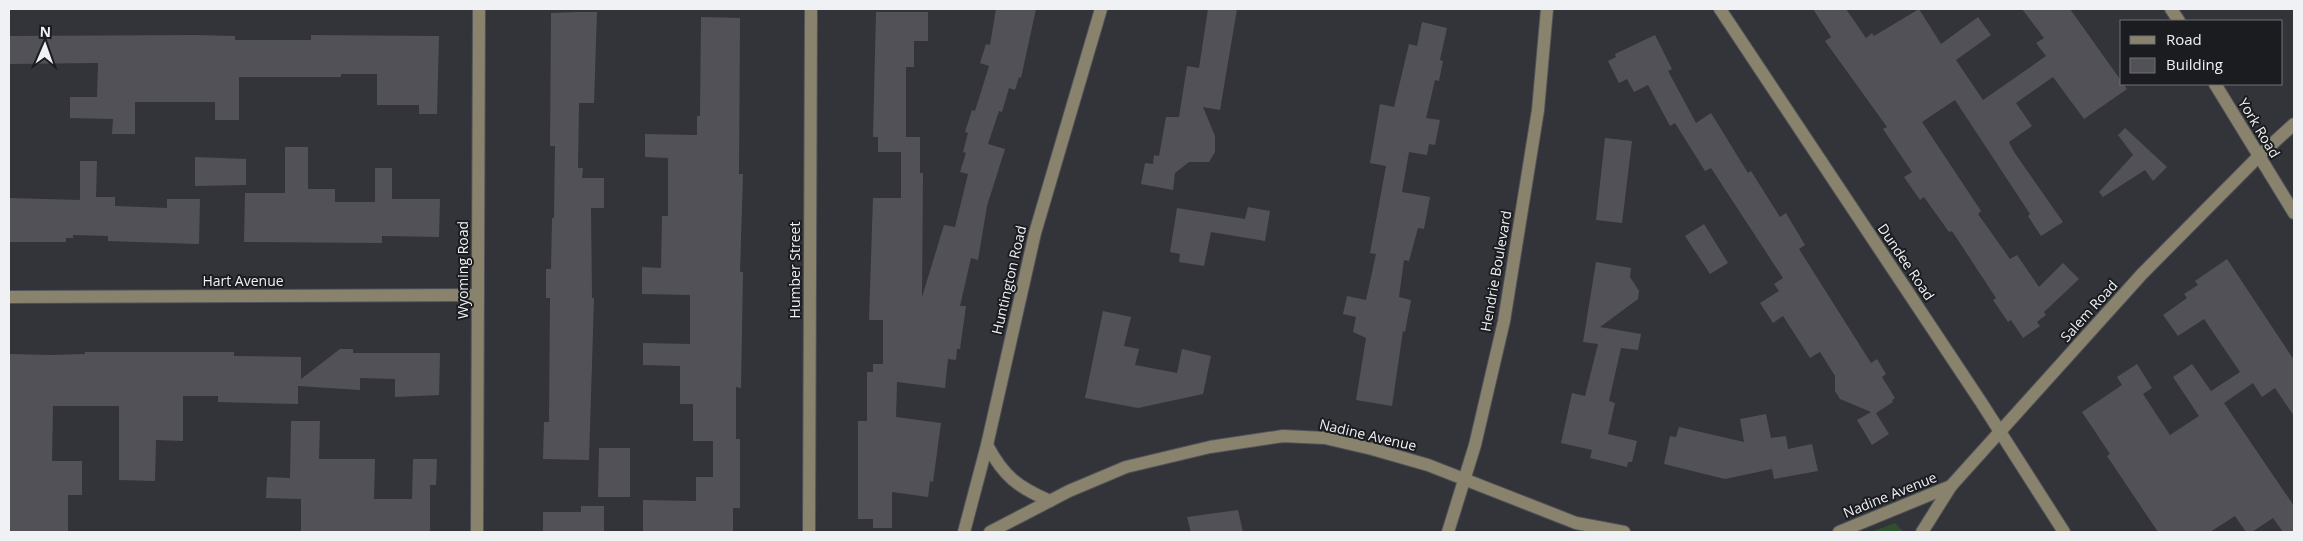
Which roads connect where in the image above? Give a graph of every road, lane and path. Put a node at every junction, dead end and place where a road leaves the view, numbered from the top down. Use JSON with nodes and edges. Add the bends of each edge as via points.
{"nodes":[{"id":1,"x":480,"y":9,"type":"edge"},
{"id":2,"x":811,"y":9,"type":"edge"},
{"id":3,"x":1101,"y":9,"type":"edge"},
{"id":4,"x":1547,"y":9,"type":"edge"},
{"id":5,"x":1720,"y":9,"type":"edge"},
{"id":6,"x":2171,"y":9,"type":"edge"},
{"id":7,"x":2178,"y":20,"type":"edge"},
{"id":8,"x":2216,"y":85,"type":"edge"},
{"id":9,"x":2294,"y":124,"type":"edge"},
{"id":10,"x":2258,"y":156,"type":"junction"},
{"id":11,"x":2294,"y":213,"type":"edge"},
{"id":12,"x":478,"y":295,"type":"junction"},
{"id":13,"x":9,"y":297,"type":"edge"},
{"id":14,"x":2000,"y":434,"type":"junction"},
{"id":15,"x":987,"y":445,"type":"junction"},
{"id":16,"x":1464,"y":480,"type":"junction"},
{"id":17,"x":1951,"y":486,"type":"junction"},
{"id":18,"x":1050,"y":501,"type":"junction"},
{"id":19,"x":1581,"y":528,"type":"edge"},
{"id":20,"x":477,"y":532,"type":"edge"},
{"id":21,"x":809,"y":532,"type":"edge"},
{"id":22,"x":964,"y":532,"type":"edge"},
{"id":23,"x":990,"y":532,"type":"edge"},
{"id":24,"x":1448,"y":532,"type":"edge"},
{"id":25,"x":1624,"y":532,"type":"edge"},
{"id":26,"x":1839,"y":532,"type":"edge"},
{"id":27,"x":1922,"y":532,"type":"edge"},
{"id":28,"x":2064,"y":532,"type":"edge"}],
"edges":[{"from":1,"to":12,"type":"street","name":"Wyoming Road"},
{"from":2,"to":21,"type":"street","name":"Humber Street"},
{"from":3,"to":15,"type":"street","name":"Huntington Road","via":[[1035,233]]},
{"from":4,"to":16,"type":"street","name":"Hendrie Boulevard","via":[[1538,110],[1504,321]]},
{"from":5,"to":14,"type":"street","name":"Dundee Road"},
{"from":6,"to":7,"type":"street"},
{"from":8,"to":10,"type":"street","name":"York Road"},
{"from":9,"to":10,"type":"street","name":"Salem Road"},
{"from":10,"to":11,"type":"street","name":"York Road"},
{"from":10,"to":14,"type":"street","name":"Salem Road","via":[[2142,274]]},
{"from":12,"to":13,"type":"street","name":"Hart Avenue"},
{"from":12,"to":20,"type":"street","name":"Wyoming Road"},
{"from":14,"to":17,"type":"street","name":"Salem Road"},
{"from":14,"to":28,"type":"street","name":"Dundee Road"},
{"from":15,"to":18,"type":"street","via":[[997,465],[1016,484]]},
{"from":15,"to":22,"type":"street","name":"Huntington Road"},
{"from":16,"to":18,"type":"street","name":"Nadine Avenue","via":[[1372,449],[1325,438],[1283,436],[1210,447],[1126,467]]},
{"from":16,"to":19,"type":"street","name":"Nadine Avenue"},
{"from":16,"to":24,"type":"street","name":"Hendrie Boulevard"},
{"from":17,"to":26,"type":"street","name":"Nadine Avenue"},
{"from":17,"to":27,"type":"street","name":"Salem Road"},
{"from":18,"to":23,"type":"street","name":"Nadine Avenue"},
{"from":19,"to":25,"type":"street","name":"Nadine Avenue"}]}
